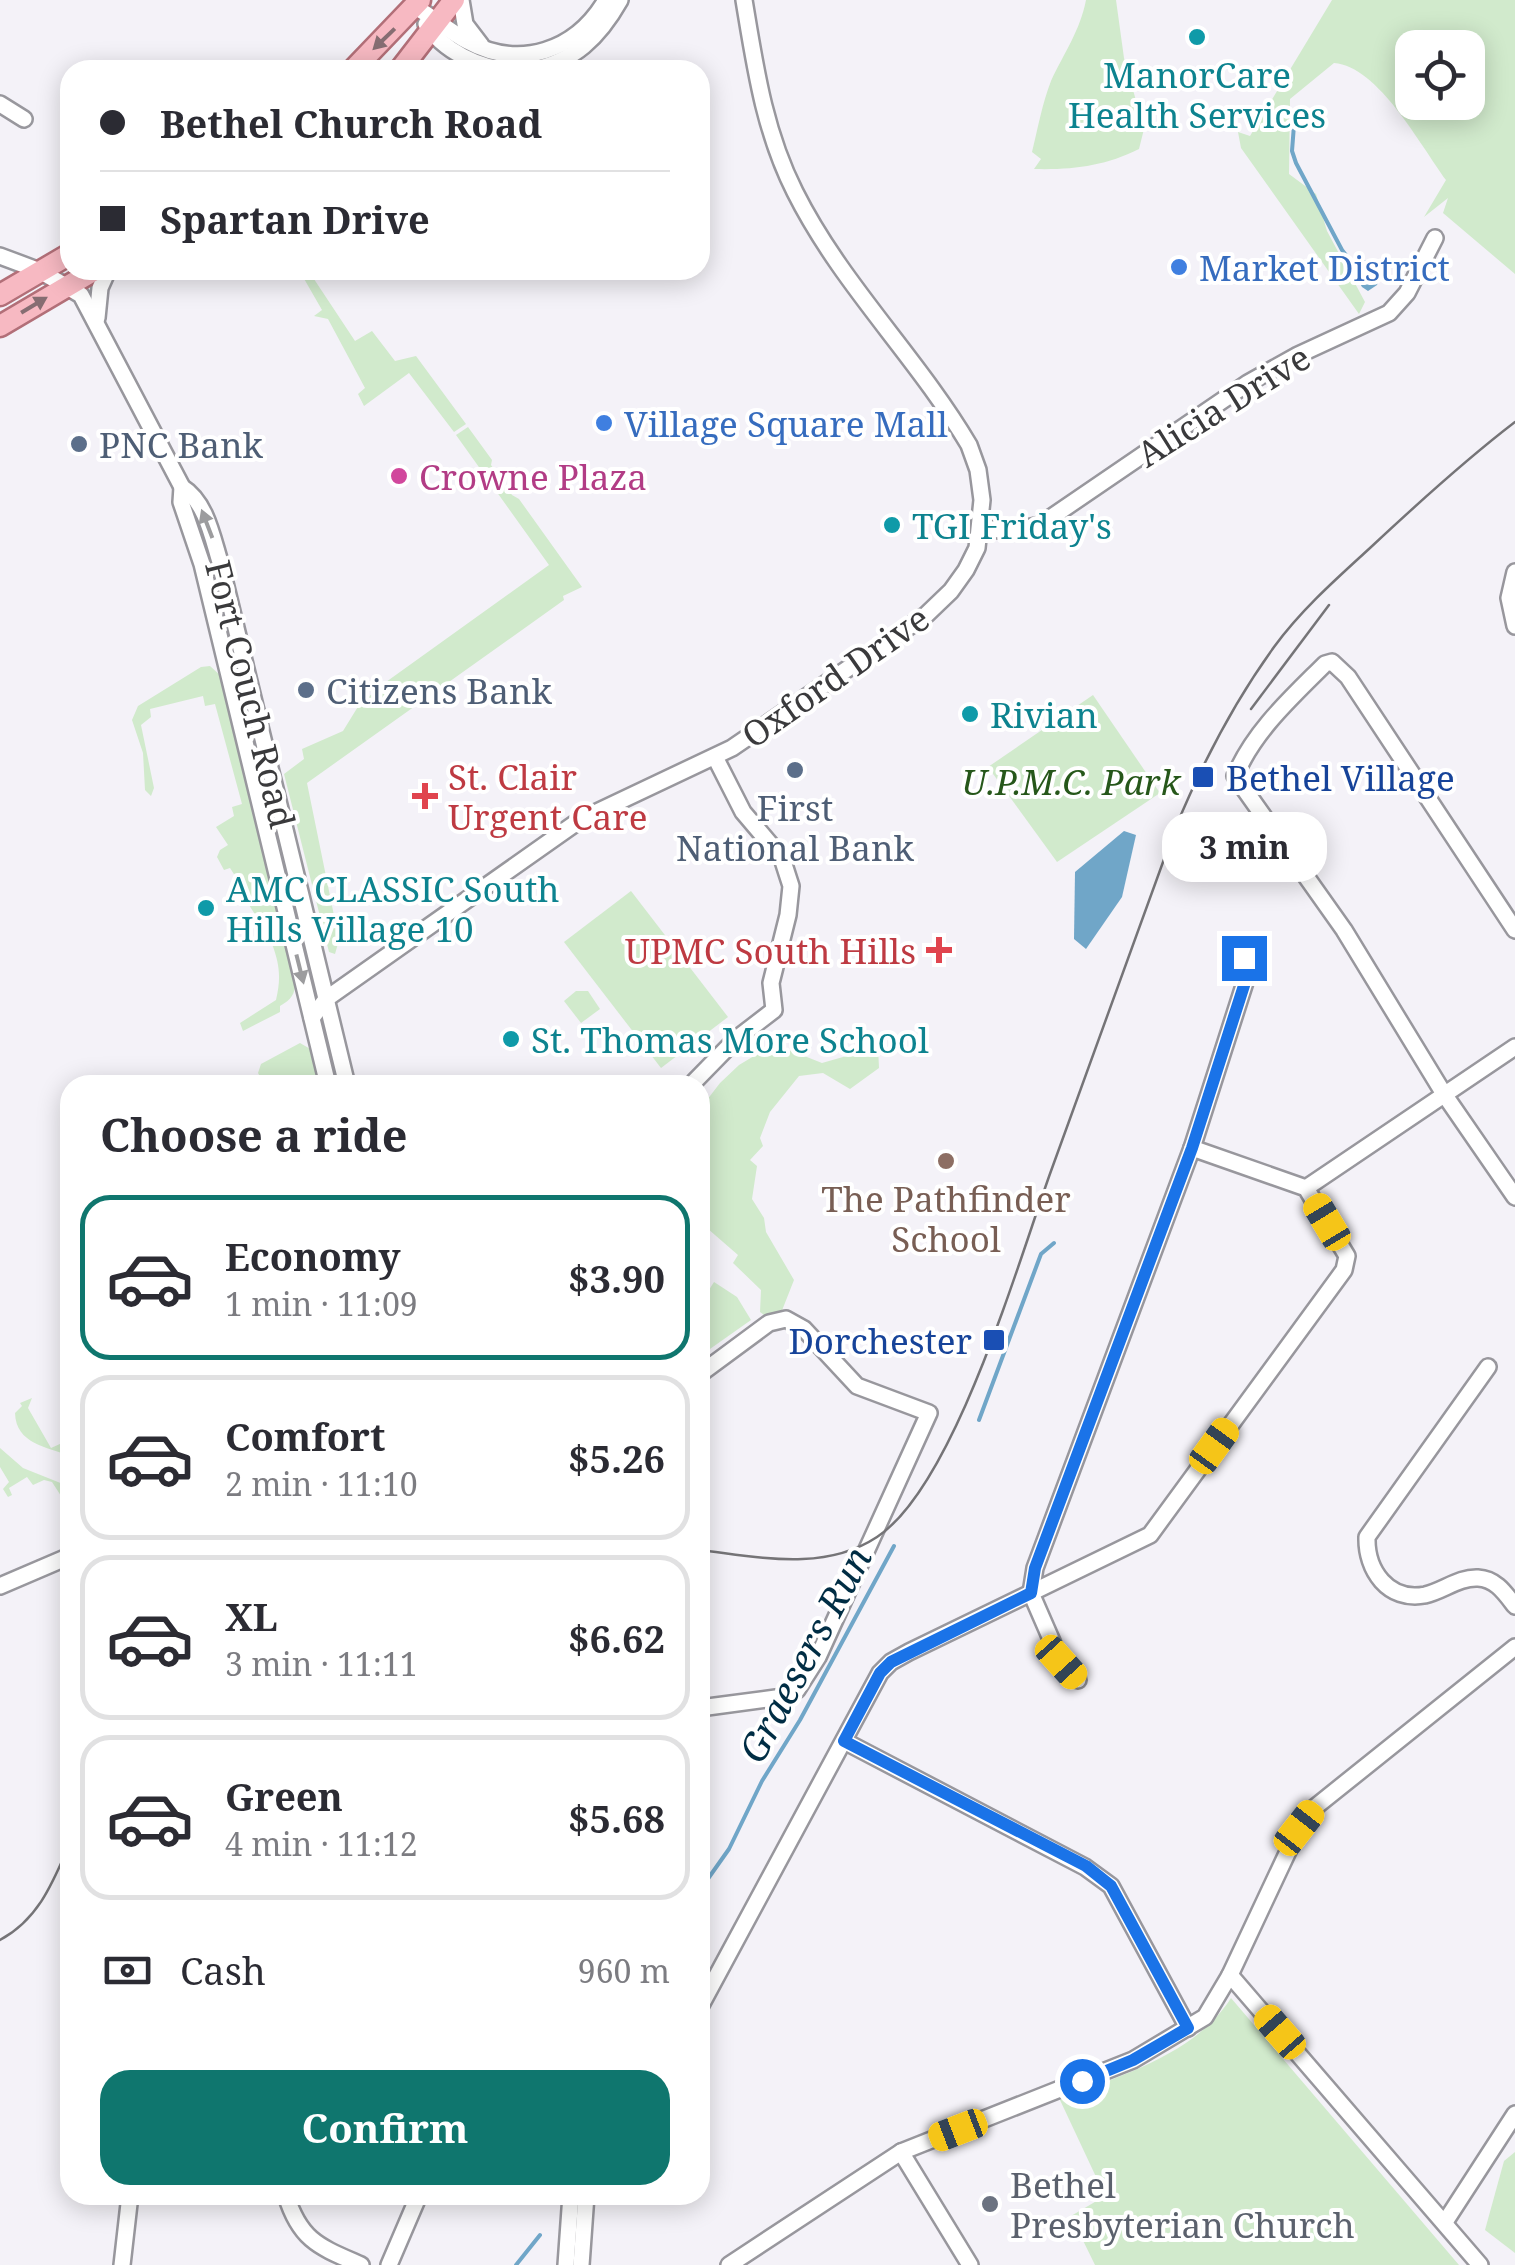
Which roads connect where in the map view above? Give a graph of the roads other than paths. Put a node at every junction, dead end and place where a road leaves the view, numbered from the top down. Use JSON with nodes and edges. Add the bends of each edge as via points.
{"nodes":[{"id":1,"x":458,"y":0,"type":"edge"},
{"id":2,"x":606,"y":0,"type":"edge"},
{"id":3,"x":620,"y":0,"type":"edge"},
{"id":4,"x":744,"y":0,"type":"edge"},
{"id":5,"x":415,"y":2,"type":"edge"},
{"id":6,"x":436,"y":27,"type":"junction"},
{"id":7,"x":484,"y":48,"type":"junction"},
{"id":8,"x":361,"y":60,"type":"edge"},
{"id":9,"x":408,"y":60,"type":"edge"},
{"id":10,"x":470,"y":60,"type":"edge"},
{"id":11,"x":562,"y":60,"type":"edge"},
{"id":12,"x":0,"y":104,"type":"edge"},
{"id":13,"x":24,"y":118,"type":"dead end"},
{"id":14,"x":1435,"y":238,"type":"dead end"},
{"id":15,"x":0,"y":256,"type":"edge"},
{"id":16,"x":60,"y":260,"type":"edge"},
{"id":17,"x":40,"y":271,"type":"junction"},
{"id":18,"x":77,"y":280,"type":"edge"},
{"id":19,"x":104,"y":280,"type":"edge"},
{"id":20,"x":68,"y":285,"type":"junction"},
{"id":21,"x":0,"y":295,"type":"edge"},
{"id":22,"x":97,"y":322,"type":"junction"},
{"id":23,"x":0,"y":326,"type":"edge"},
{"id":24,"x":182,"y":487,"type":"junction"},
{"id":25,"x":982,"y":527,"type":"junction"},
{"id":26,"x":1515,"y":572,"type":"edge"},
{"id":27,"x":1515,"y":626,"type":"edge"},
{"id":28,"x":715,"y":756,"type":"junction"},
{"id":29,"x":1515,"y":930,"type":"edge"},
{"id":30,"x":1244,"y":958,"type":"dead end"},
{"id":31,"x":326,"y":999,"type":"junction"},
{"id":32,"x":310,"y":1010,"type":"junction"},
{"id":33,"x":1515,"y":1047,"type":"edge"},
{"id":34,"x":326,"y":1075,"type":"edge"},
{"id":35,"x":345,"y":1075,"type":"edge"},
{"id":36,"x":701,"y":1075,"type":"edge"},
{"id":37,"x":1444,"y":1094,"type":"junction"},
{"id":38,"x":1192,"y":1148,"type":"junction"},
{"id":39,"x":1306,"y":1188,"type":"junction"},
{"id":40,"x":1515,"y":1197,"type":"edge"},
{"id":41,"x":710,"y":1367,"type":"edge"},
{"id":42,"x":1488,"y":1367,"type":"dead end"},
{"id":43,"x":60,"y":1560,"type":"edge"},
{"id":44,"x":0,"y":1586,"type":"edge"},
{"id":45,"x":1031,"y":1593,"type":"junction"},
{"id":46,"x":1515,"y":1606,"type":"edge"},
{"id":47,"x":1515,"y":1647,"type":"edge"},
{"id":48,"x":1078,"y":1680,"type":"dead end"},
{"id":49,"x":710,"y":1707,"type":"edge"},
{"id":50,"x":844,"y":1741,"type":"junction"},
{"id":51,"x":1230,"y":1975,"type":"junction"},
{"id":52,"x":710,"y":1989,"type":"edge"},
{"id":53,"x":1188,"y":2028,"type":"junction"},
{"id":54,"x":1515,"y":2114,"type":"edge"},
{"id":55,"x":901,"y":2152,"type":"junction"},
{"id":56,"x":129,"y":2205,"type":"edge"},
{"id":57,"x":290,"y":2205,"type":"edge"},
{"id":58,"x":415,"y":2205,"type":"edge"},
{"id":59,"x":570,"y":2205,"type":"edge"},
{"id":60,"x":585,"y":2205,"type":"edge"},
{"id":61,"x":1445,"y":2222,"type":"junction"},
{"id":62,"x":122,"y":2265,"type":"edge"},
{"id":63,"x":361,"y":2265,"type":"edge"},
{"id":64,"x":389,"y":2265,"type":"edge"},
{"id":65,"x":566,"y":2265,"type":"edge"},
{"id":66,"x":581,"y":2265,"type":"edge"},
{"id":67,"x":728,"y":2265,"type":"edge"},
{"id":68,"x":970,"y":2265,"type":"edge"},
{"id":69,"x":1480,"y":2265,"type":"edge"}],
"edges":[{"from":1,"to":6,"type":"main road"},
{"from":1,"to":7,"type":"street","via":[[464,24]]},
{"from":2,"to":7,"type":"street","via":[[587,27],[560,46],[513,56]]},
{"from":3,"to":11,"type":"street","via":[[590,44]]},
{"from":4,"to":25,"type":"street","name":"Oxford Drive","via":[[761,102],[782,165],[819,232],[969,445],[980,481]]},
{"from":5,"to":6,"type":"street"},
{"from":5,"to":8,"type":"main road","one_way":true},
{"from":6,"to":7,"type":"street"},
{"from":6,"to":9,"type":"main road"},
{"from":6,"to":10,"type":"street"},
{"from":12,"to":13,"type":"street"},
{"from":14,"to":25,"type":"street","name":"Alicia Drive","via":[[1408,293],[1389,312],[1223,399],[1040,525],[1009,532]]},
{"from":15,"to":17,"type":"street","name":"Fort Couch Road"},
{"from":16,"to":17,"type":"main road"},
{"from":17,"to":20,"type":"street","name":"Fort Couch Road"},
{"from":17,"to":21,"type":"main road"},
{"from":18,"to":20,"type":"main road"},
{"from":19,"to":22,"type":"street"},
{"from":20,"to":22,"type":"street","name":"Fort Couch Road"},
{"from":23,"to":20,"type":"main road","one_way":true},
{"from":22,"to":24,"type":"street","name":"Fort Couch Road"},
{"from":31,"to":24,"type":"street","name":"Fort Couch Road","one_way":true,"via":[[220,562],[200,504]]},
{"from":24,"to":32,"type":"street","name":"Fort Couch Road","one_way":true,"via":[[180,502],[202,564]]},
{"from":25,"to":28,"type":"street","name":"Oxford Drive","via":[[966,570],[940,603]]},
{"from":26,"to":27,"type":"street","via":[[1509,598]]},
{"from":28,"to":31,"type":"street","name":"Oxford Drive","via":[[580,820]]},
{"from":28,"to":36,"type":"street","via":[[744,812],[782,858],[790,886],[772,983],[774,1010]]},
{"from":29,"to":37,"type":"street","via":[[1348,677],[1332,662],[1325,664],[1246,751],[1235,776],[1344,930]]},
{"from":30,"to":38,"type":"street","via":[[1248,973]]},
{"from":31,"to":32,"type":"street"},
{"from":31,"to":35,"type":"street","name":"Fort Couch Road"},
{"from":32,"to":34,"type":"street","name":"Fort Couch Road"},
{"from":33,"to":37,"type":"street"},
{"from":37,"to":39,"type":"street"},
{"from":37,"to":40,"type":"street"},
{"from":38,"to":39,"type":"street"},
{"from":38,"to":45,"type":"street"},
{"from":39,"to":45,"type":"street","via":[[1347,1256],[1344,1270],[1150,1535]]},
{"from":41,"to":49,"type":"street","via":[[786,1319],[804,1329],[857,1386],[930,1414],[797,1690],[768,1701]]},
{"from":42,"to":46,"type":"street","via":[[1367,1538],[1367,1553],[1382,1583],[1395,1591],[1427,1594],[1479,1578],[1502,1588]]},
{"from":43,"to":44,"type":"street"},
{"from":45,"to":48,"type":"street","via":[[1061,1662]]},
{"from":45,"to":50,"type":"street","via":[[891,1662]]},
{"from":47,"to":51,"type":"street","via":[[1314,1808]]},
{"from":50,"to":52,"type":"street"},
{"from":50,"to":53,"type":"street","via":[[1086,1866],[1111,1886]]},
{"from":51,"to":53,"type":"street","via":[[1204,2017]]},
{"from":51,"to":61,"type":"street"},
{"from":53,"to":55,"type":"street","via":[[1133,2060]]},
{"from":54,"to":61,"type":"street"},
{"from":55,"to":67,"type":"street"},
{"from":55,"to":68,"type":"street"},
{"from":56,"to":62,"type":"street"},
{"from":57,"to":63,"type":"street","via":[[316,2246]]},
{"from":58,"to":64,"type":"street"},
{"from":59,"to":65,"type":"street"},
{"from":60,"to":66,"type":"street"},
{"from":61,"to":69,"type":"street"}]}
